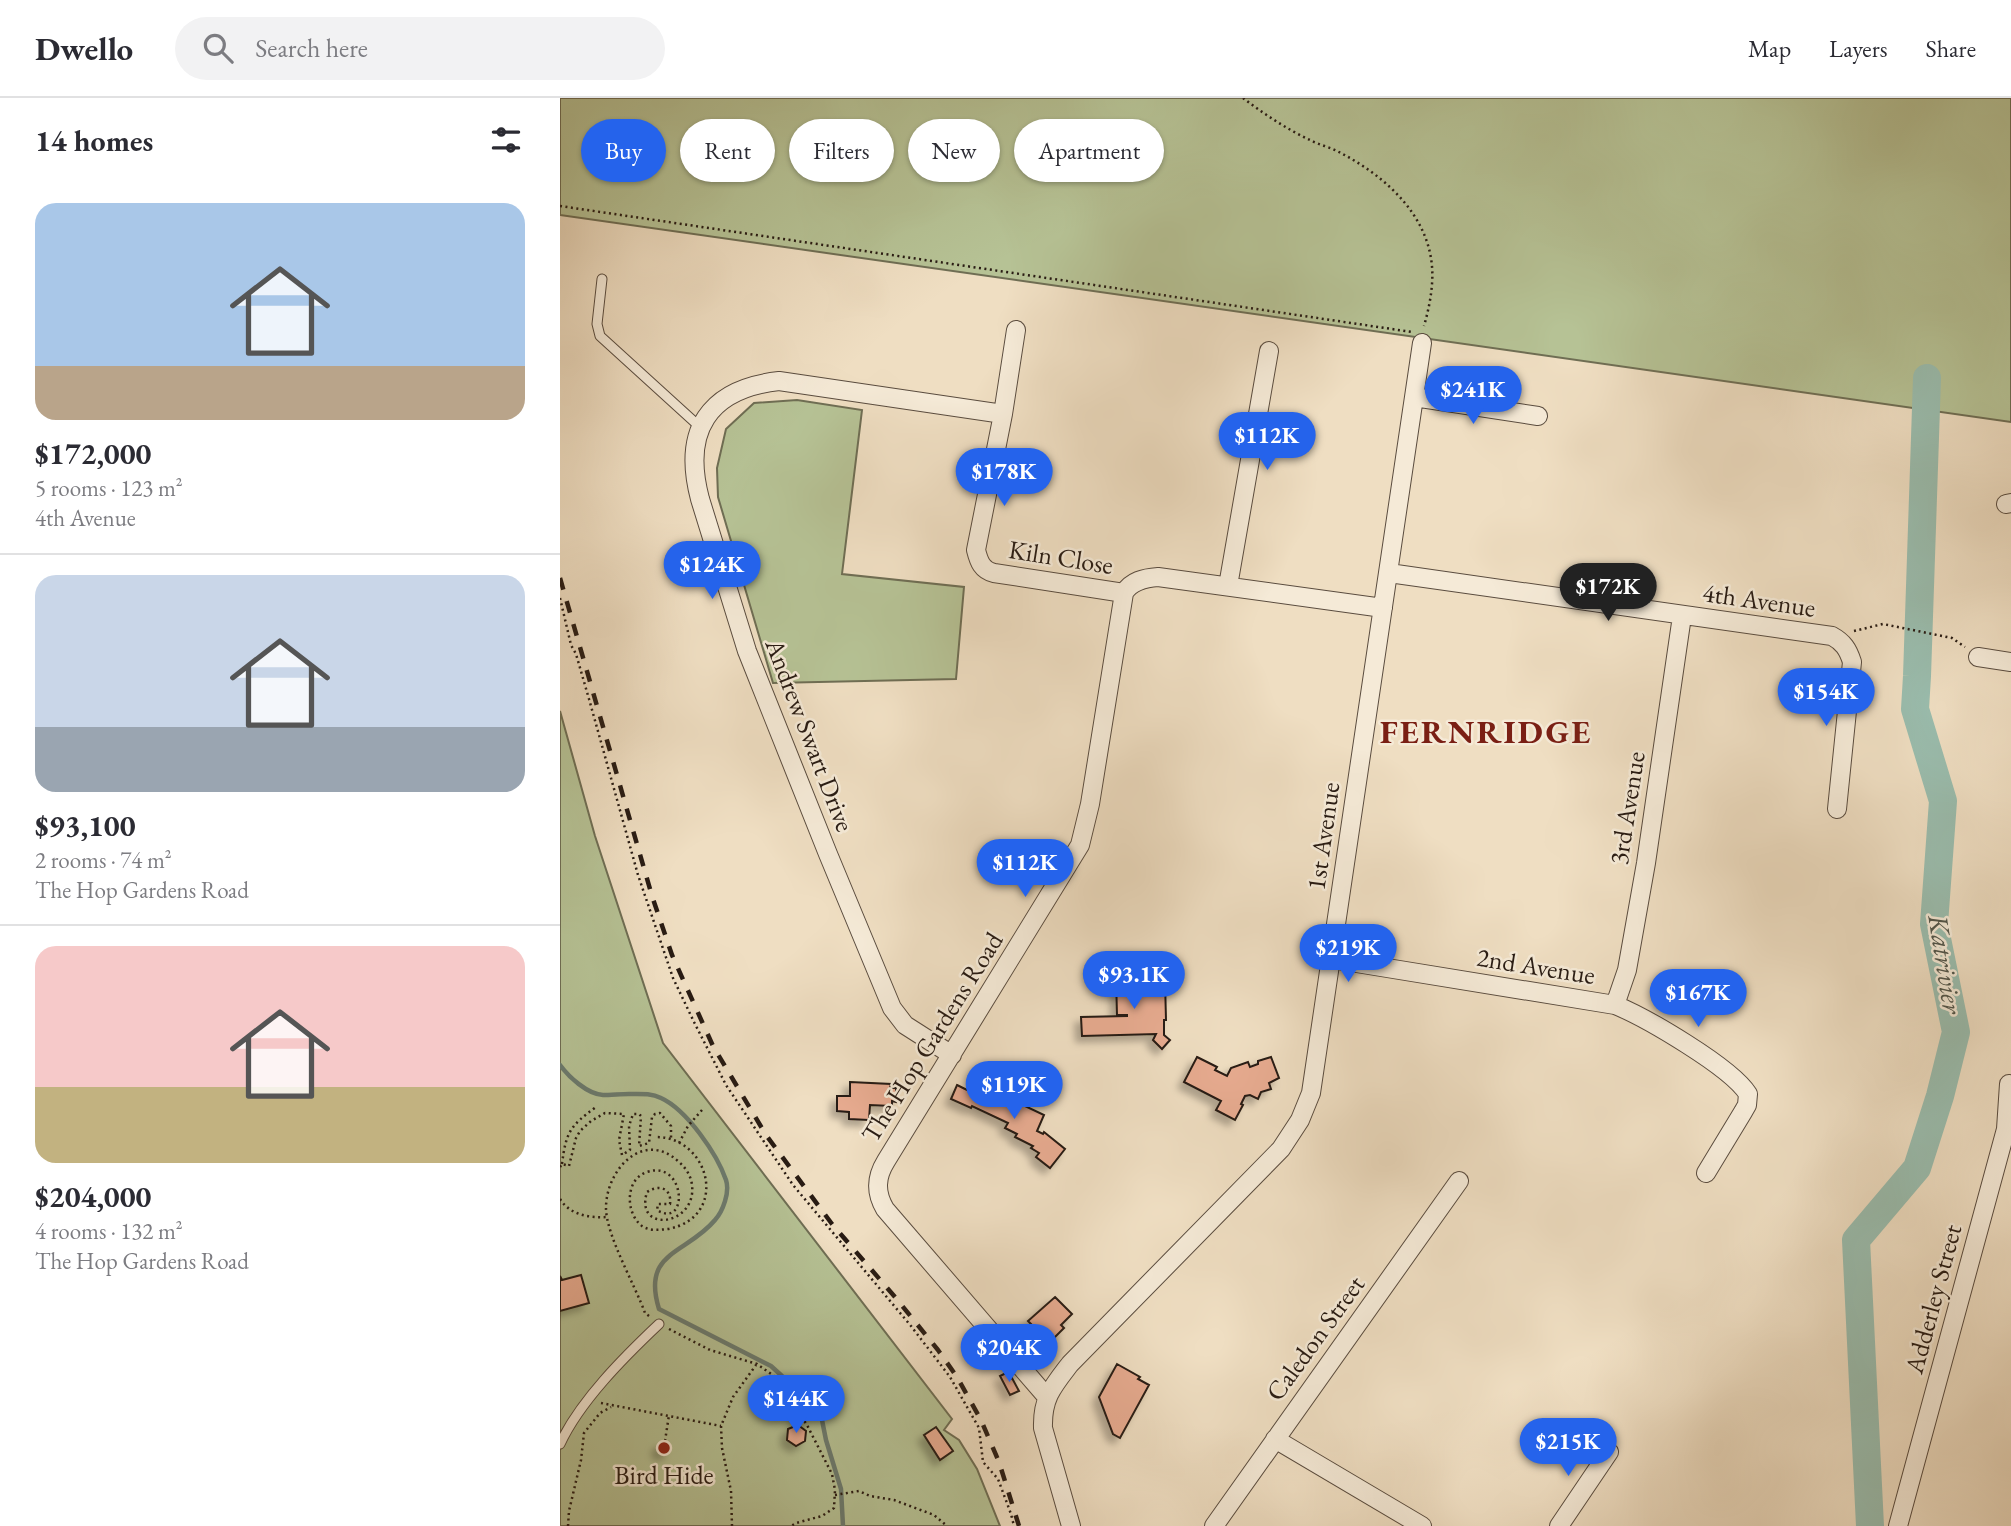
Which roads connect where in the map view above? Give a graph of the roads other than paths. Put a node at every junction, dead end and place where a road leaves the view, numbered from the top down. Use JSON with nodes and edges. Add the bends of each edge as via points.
{"nodes":[{"id":1,"x":602,"y":279,"type":"dead end"},
{"id":2,"x":1016,"y":330,"type":"dead end"},
{"id":3,"x":1422,"y":344,"type":"dead end"},
{"id":4,"x":1269,"y":351,"type":"dead end"},
{"id":5,"x":1414,"y":397,"type":"junction"},
{"id":6,"x":1003,"y":414,"type":"junction"},
{"id":7,"x":1538,"y":416,"type":"dead end"},
{"id":8,"x":700,"y":427,"type":"junction"},
{"id":9,"x":1389,"y":573,"type":"junction"},
{"id":10,"x":1228,"y":586,"type":"junction"},
{"id":11,"x":1124,"y":593,"type":"junction"},
{"id":12,"x":1382,"y":608,"type":"junction"},
{"id":13,"x":1682,"y":616,"type":"junction"},
{"id":14,"x":1979,"y":657,"type":"road end"},
{"id":15,"x":2011,"y":662,"type":"edge"},
{"id":16,"x":1837,"y":809,"type":"dead end"},
{"id":17,"x":1332,"y":959,"type":"junction"},
{"id":18,"x":1615,"y":1005,"type":"junction"},
{"id":19,"x":952,"y":1055,"type":"junction"},
{"id":20,"x":2009,"y":1084,"type":"dead end"},
{"id":21,"x":1706,"y":1173,"type":"dead end"},
{"id":22,"x":1460,"y":1181,"type":"dead end"},
{"id":23,"x":659,"y":1324,"type":"road end"},
{"id":24,"x":1046,"y":1396,"type":"junction"},
{"id":25,"x":1275,"y":1439,"type":"junction"},
{"id":26,"x":560,"y":1444,"type":"edge"},
{"id":27,"x":1609,"y":1452,"type":"dead end"},
{"id":28,"x":1071,"y":1526,"type":"edge"},
{"id":29,"x":1214,"y":1526,"type":"edge"},
{"id":30,"x":1422,"y":1526,"type":"edge"},
{"id":31,"x":1559,"y":1526,"type":"edge"},
{"id":32,"x":1898,"y":1526,"type":"edge"}],
"edges":[{"from":1,"to":8,"type":"lane","via":[[600,336]]},
{"from":2,"to":6,"type":"street","name":"Kiln Close"},
{"from":3,"to":5,"type":"street","name":"1st Avenue"},
{"from":4,"to":10,"type":"street"},
{"from":5,"to":7,"type":"street"},
{"from":5,"to":9,"type":"street","name":"1st Avenue"},
{"from":6,"to":8,"type":"street","name":"Andrew Swart Drive","via":[[779,381],[741,388],[718,404]]},
{"from":6,"to":11,"type":"street","name":"Kiln Close","via":[[976,550],[982,566],[994,573]]},
{"from":8,"to":19,"type":"street","name":"Andrew Swart Drive","via":[[693,457],[700,499],[747,651],[828,854],[897,1017]]},
{"from":9,"to":12,"type":"street","name":"1st Avenue"},
{"from":9,"to":13,"type":"street","name":"4th Avenue"},
{"from":10,"to":11,"type":"street","via":[[1158,577],[1139,581]]},
{"from":10,"to":12,"type":"street"},
{"from":11,"to":19,"type":"street","name":"The Hop Gardens Road","via":[[1080,845]]},
{"from":12,"to":17,"type":"street","name":"1st Avenue"},
{"from":13,"to":16,"type":"street","name":"4th Avenue","via":[[1832,636],[1845,646],[1852,662]]},
{"from":13,"to":18,"type":"street","name":"3rd Avenue","via":[[1628,970]]},
{"from":14,"to":15,"type":"street"},
{"from":17,"to":18,"type":"street","name":"2nd Avenue"},
{"from":17,"to":24,"type":"street","name":"1st Avenue","via":[[1311,1093],[1293,1133],[1070,1364]]},
{"from":18,"to":21,"type":"street","name":"2nd Avenue","via":[[1690,1047],[1728,1073],[1748,1094],[1747,1105]]},
{"from":19,"to":24,"type":"street","name":"The Hop Gardens Road","via":[[881,1170],[879,1199]]},
{"from":20,"to":32,"type":"street","name":"Adderley Street","via":[[2006,1129]]},
{"from":22,"to":25,"type":"street","name":"Caledon Street"},
{"from":23,"to":26,"type":"lane","via":[[588,1399]]},
{"from":24,"to":28,"type":"street","via":[[1042,1414],[1046,1446]]},
{"from":25,"to":29,"type":"street","name":"Caledon Street"},
{"from":25,"to":30,"type":"street"},
{"from":27,"to":31,"type":"street"}]}
